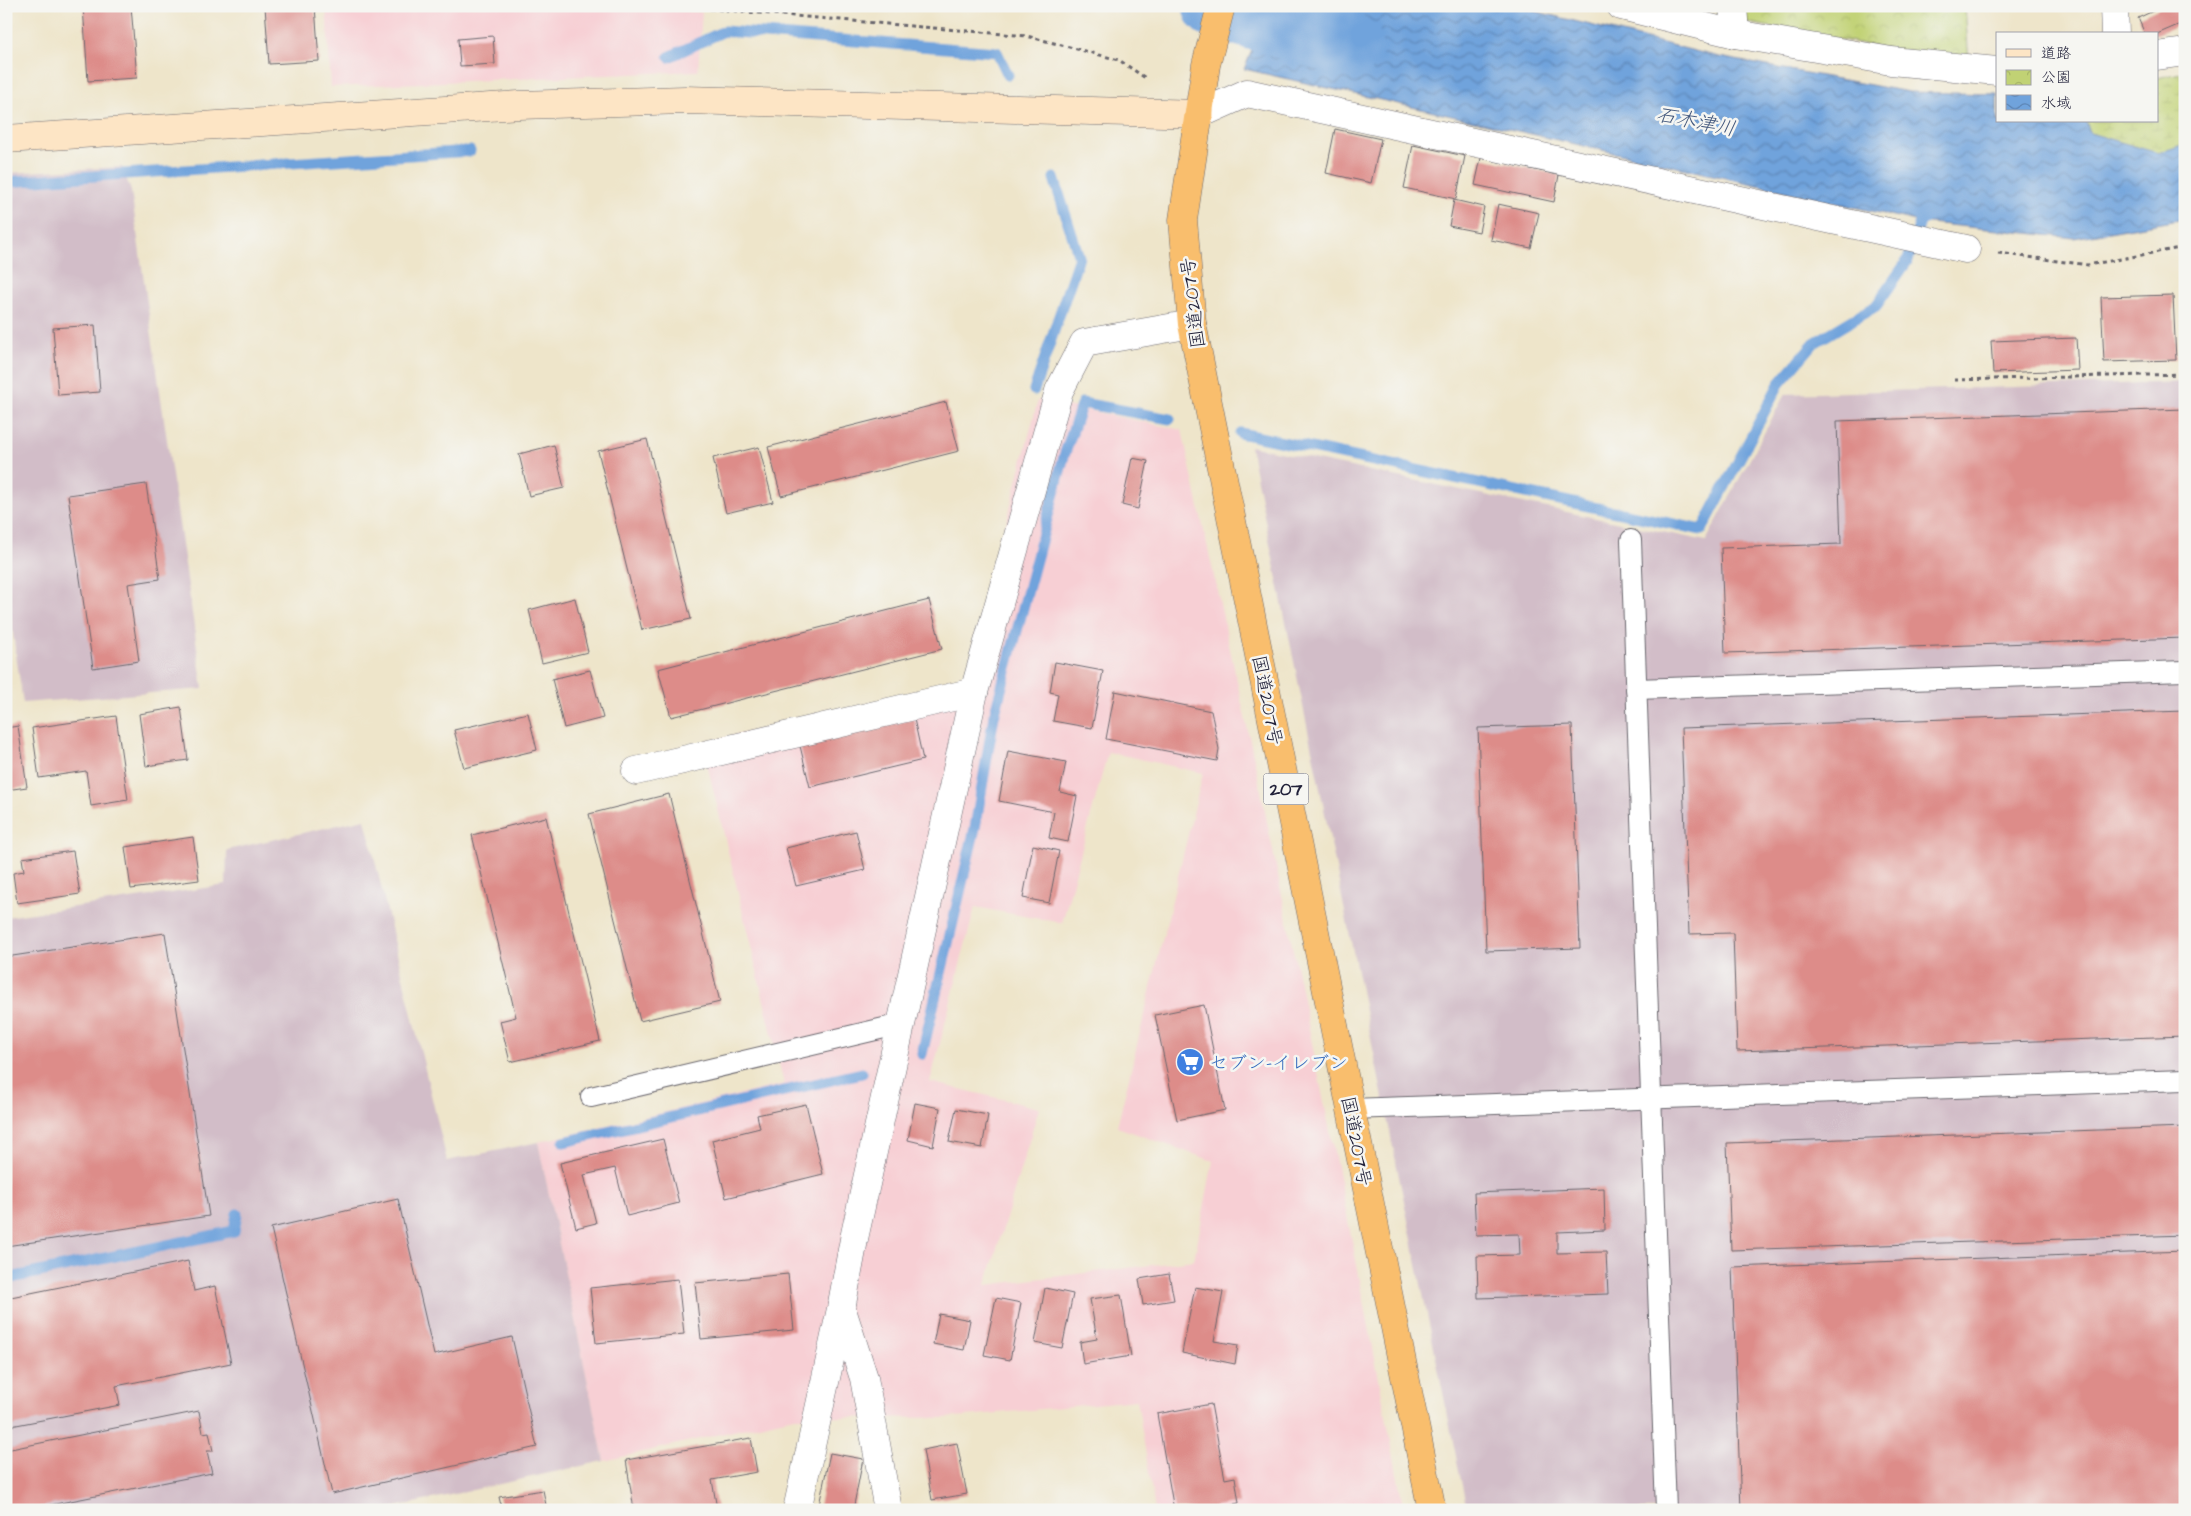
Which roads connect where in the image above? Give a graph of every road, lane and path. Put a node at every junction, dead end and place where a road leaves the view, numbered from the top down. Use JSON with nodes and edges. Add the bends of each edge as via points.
{"nodes":[{"id":1,"x":678,"y":6,"type":"edge"},
{"id":2,"x":1221,"y":6,"type":"edge"},
{"id":3,"x":1621,"y":6,"type":"edge"},
{"id":4,"x":1733,"y":6,"type":"edge"},
{"id":5,"x":2114,"y":6,"type":"edge"},
{"id":6,"x":2115,"y":32,"type":"edge"},
{"id":7,"x":1735,"y":34,"type":"junction"},
{"id":8,"x":2185,"y":52,"type":"edge"},
{"id":9,"x":2158,"y":56,"type":"edge"},
{"id":10,"x":1996,"y":71,"type":"edge"},
{"id":11,"x":1151,"y":82,"type":"dead end"},
{"id":12,"x":1200,"y":114,"type":"junction"},
{"id":13,"x":6,"y":139,"type":"edge"},
{"id":14,"x":2185,"y":247,"type":"edge"},
{"id":15,"x":1966,"y":249,"type":"joint"},
{"id":16,"x":1192,"y":324,"type":"junction"},
{"id":17,"x":2185,"y":374,"type":"edge"},
{"id":18,"x":1954,"y":380,"type":"dead end"},
{"id":19,"x":1631,"y":540,"type":"dead end"},
{"id":20,"x":2185,"y":671,"type":"edge"},
{"id":21,"x":1636,"y":689,"type":"junction"},
{"id":22,"x":974,"y":692,"type":"junction"},
{"id":23,"x":636,"y":771,"type":"dead end"},
{"id":24,"x":901,"y":1024,"type":"junction"},
{"id":25,"x":2185,"y":1080,"type":"edge"},
{"id":26,"x":591,"y":1097,"type":"dead end"},
{"id":27,"x":1651,"y":1099,"type":"junction"},
{"id":28,"x":1350,"y":1109,"type":"junction"},
{"id":29,"x":842,"y":1309,"type":"junction"},
{"id":30,"x":797,"y":1510,"type":"edge"},
{"id":31,"x":888,"y":1510,"type":"edge"},
{"id":32,"x":1432,"y":1510,"type":"edge"},
{"id":33,"x":1666,"y":1510,"type":"edge"}],
"edges":[{"from":1,"to":11,"type":"path","via":[[1028,36],[1119,60]]},
{"from":2,"to":12,"type":"highway","name":"国道207号","number":"207","via":[[1206,65]]},
{"from":3,"to":7,"type":"street"},
{"from":4,"to":7,"type":"street"},
{"from":5,"to":6,"type":"street"},
{"from":7,"to":10,"type":"street","via":[[1890,61]]},
{"from":8,"to":9,"type":"street"},
{"from":12,"to":13,"type":"street","via":[[685,100],[519,105]]},
{"from":12,"to":15,"type":"street","via":[[1247,93]]},
{"from":12,"to":16,"type":"highway","name":"国道207号","number":"207","via":[[1183,220]]},
{"from":14,"to":15,"type":"path","via":[[2088,265]]},
{"from":16,"to":22,"type":"street","via":[[1084,343],[1059,390]]},
{"from":16,"to":28,"type":"highway","name":"国道207号","number":"207"},
{"from":17,"to":18,"type":"path"},
{"from":19,"to":21,"type":"lane"},
{"from":20,"to":21,"type":"lane"},
{"from":21,"to":27,"type":"lane"},
{"from":22,"to":23,"type":"street"},
{"from":22,"to":24,"type":"street"},
{"from":24,"to":26,"type":"lane"},
{"from":24,"to":29,"type":"street"},
{"from":25,"to":27,"type":"lane"},
{"from":27,"to":28,"type":"lane"},
{"from":27,"to":33,"type":"lane"},
{"from":28,"to":32,"type":"highway","name":"国道207号","number":"207"},
{"from":29,"to":30,"type":"street"},
{"from":29,"to":31,"type":"street","via":[[864,1378]]}]}
